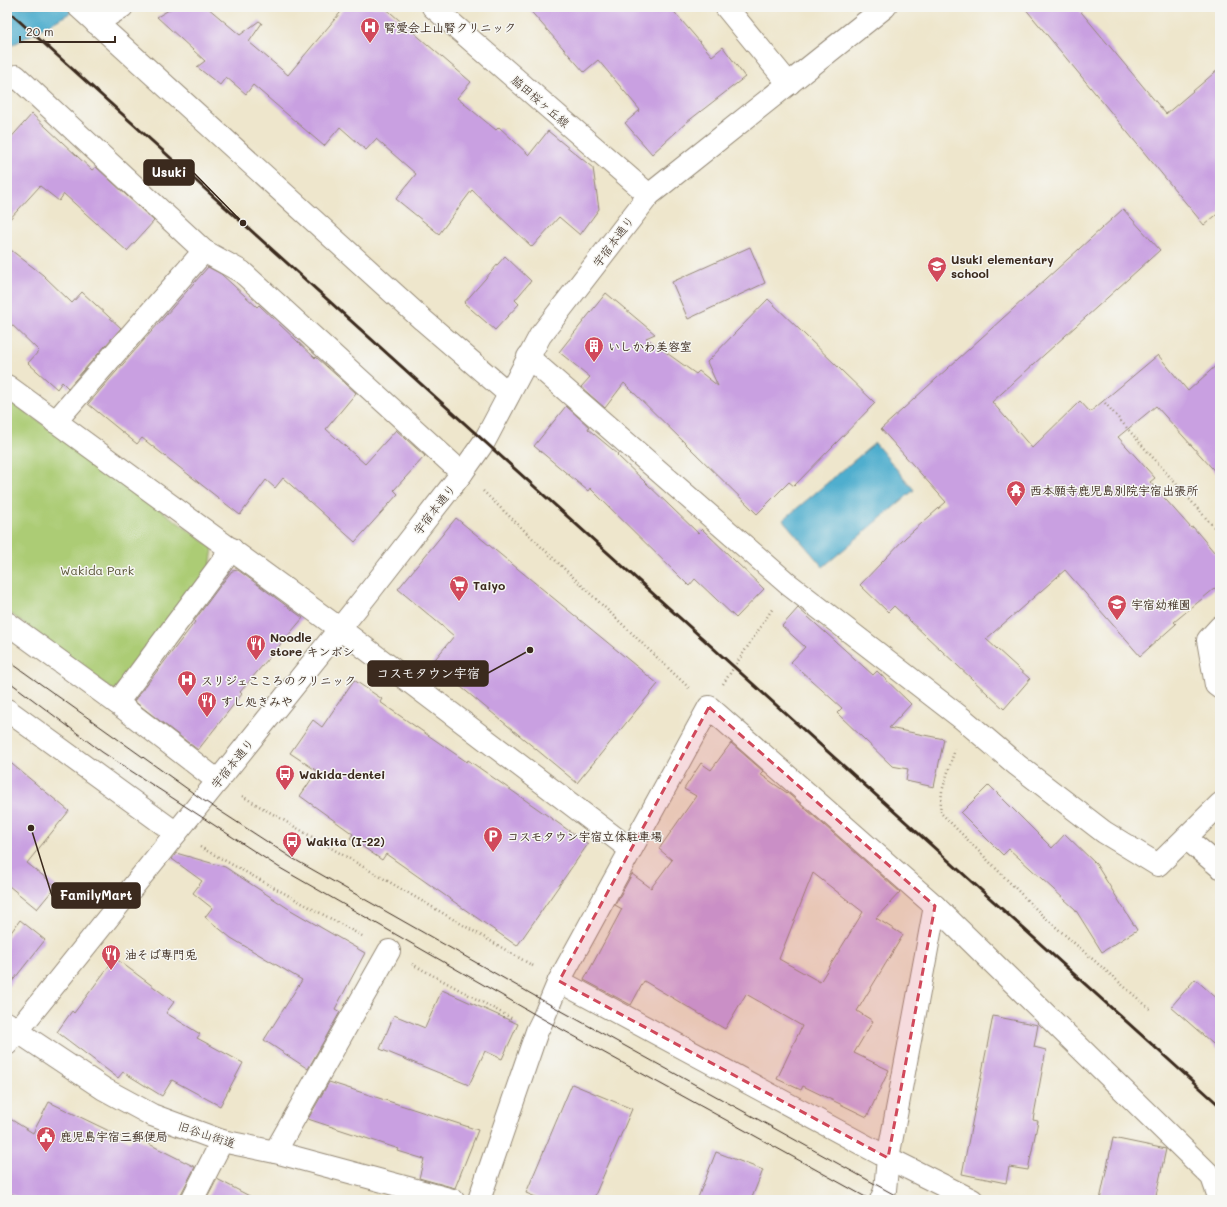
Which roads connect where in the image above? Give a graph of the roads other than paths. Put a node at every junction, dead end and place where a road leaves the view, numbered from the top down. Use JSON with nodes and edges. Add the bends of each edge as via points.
{"nodes":[{"id":1,"x":122,"y":7,"type":"edge"},
{"id":2,"x":433,"y":7,"type":"edge"},
{"id":3,"x":726,"y":7,"type":"edge"},
{"id":4,"x":885,"y":7,"type":"edge"},
{"id":5,"x":87,"y":14,"type":"edge"},
{"id":6,"x":7,"y":81,"type":"edge"},
{"id":7,"x":788,"y":84,"type":"junction"},
{"id":8,"x":649,"y":195,"type":"junction"},
{"id":9,"x":204,"y":251,"type":"junction"},
{"id":10,"x":528,"y":357,"type":"junction"},
{"id":11,"x":7,"y":386,"type":"edge"},
{"id":12,"x":509,"y":394,"type":"junction"},
{"id":13,"x":55,"y":422,"type":"junction"},
{"id":14,"x":470,"y":480,"type":"junction"},
{"id":15,"x":232,"y":549,"type":"junction"},
{"id":16,"x":7,"y":623,"type":"edge"},
{"id":17,"x":1220,"y":627,"type":"edge"},
{"id":18,"x":340,"y":629,"type":"junction"},
{"id":19,"x":1220,"y":688,"type":"edge"},
{"id":20,"x":117,"y":703,"type":"junction"},
{"id":21,"x":7,"y":710,"type":"edge"},
{"id":22,"x":218,"y":781,"type":"junction"},
{"id":23,"x":1220,"y":804,"type":"edge"},
{"id":24,"x":176,"y":833,"type":"junction"},
{"id":25,"x":1186,"y":838,"type":"junction"},
{"id":26,"x":630,"y":849,"type":"junction"},
{"id":27,"x":1220,"y":867,"type":"edge"},
{"id":28,"x":935,"y":906,"type":"junction"},
{"id":29,"x":388,"y":951,"type":"dead end"},
{"id":30,"x":559,"y":981,"type":"junction"},
{"id":31,"x":10,"y":1032,"type":"edge"},
{"id":32,"x":222,"y":1141,"type":"junction"},
{"id":33,"x":276,"y":1152,"type":"junction"},
{"id":34,"x":888,"y":1158,"type":"junction"},
{"id":35,"x":192,"y":1200,"type":"edge"},
{"id":36,"x":453,"y":1200,"type":"edge"},
{"id":37,"x":479,"y":1200,"type":"edge"},
{"id":38,"x":881,"y":1200,"type":"edge"},
{"id":39,"x":972,"y":1200,"type":"edge"},
{"id":40,"x":1220,"y":1200,"type":"edge"}],
"edges":[{"from":1,"to":5,"type":"street"},
{"from":2,"to":8,"type":"street","name":"脇田桜ヶ丘線"},
{"from":3,"to":7,"type":"street"},
{"from":4,"to":7,"type":"street","name":"宇宿本通り"},
{"from":5,"to":12,"type":"street","via":[[423,320]]},
{"from":6,"to":9,"type":"street","via":[[16,76]]},
{"from":7,"to":8,"type":"street","name":"宇宿本通り"},
{"from":8,"to":10,"type":"street","name":"宇宿本通り","via":[[540,336]]},
{"from":9,"to":13,"type":"street"},
{"from":9,"to":14,"type":"street","via":[[242,272]]},
{"from":10,"to":12,"type":"street","name":"宇宿本通り"},
{"from":10,"to":25,"type":"street","via":[[788,584],[1098,827],[1158,865]]},
{"from":11,"to":13,"type":"street"},
{"from":12,"to":14,"type":"street","name":"宇宿本通り","via":[[484,442]]},
{"from":13,"to":15,"type":"street"},
{"from":14,"to":18,"type":"street","name":"宇宿本通り"},
{"from":15,"to":18,"type":"street"},
{"from":15,"to":20,"type":"street"},
{"from":16,"to":20,"type":"street"},
{"from":17,"to":19,"type":"street","via":[[1208,640],[1216,685]]},
{"from":18,"to":22,"type":"street","name":"宇宿本通り"},
{"from":18,"to":26,"type":"street"},
{"from":20,"to":22,"type":"street"},
{"from":21,"to":24,"type":"street"},
{"from":22,"to":24,"type":"street","name":"宇宿本通り"},
{"from":23,"to":25,"type":"street"},
{"from":24,"to":31,"type":"street","name":"宇宿本通り"},
{"from":25,"to":27,"type":"street"},
{"from":26,"to":28,"type":"street","via":[[709,707]]},
{"from":26,"to":30,"type":"street"},
{"from":28,"to":34,"type":"street"},
{"from":28,"to":40,"type":"street","via":[[1212,1177]]},
{"from":29,"to":33,"type":"street"},
{"from":30,"to":34,"type":"street"},
{"from":30,"to":37,"type":"street","via":[[537,1031]]},
{"from":31,"to":32,"type":"street","name":"旧谷山街道","via":[[152,1115]]},
{"from":32,"to":33,"type":"street","name":"旧谷山街道"},
{"from":32,"to":35,"type":"street"},
{"from":33,"to":36,"type":"street","name":"旧谷山街道"},
{"from":34,"to":38,"type":"street","via":[[885,1190]]},
{"from":34,"to":39,"type":"street"}]}
